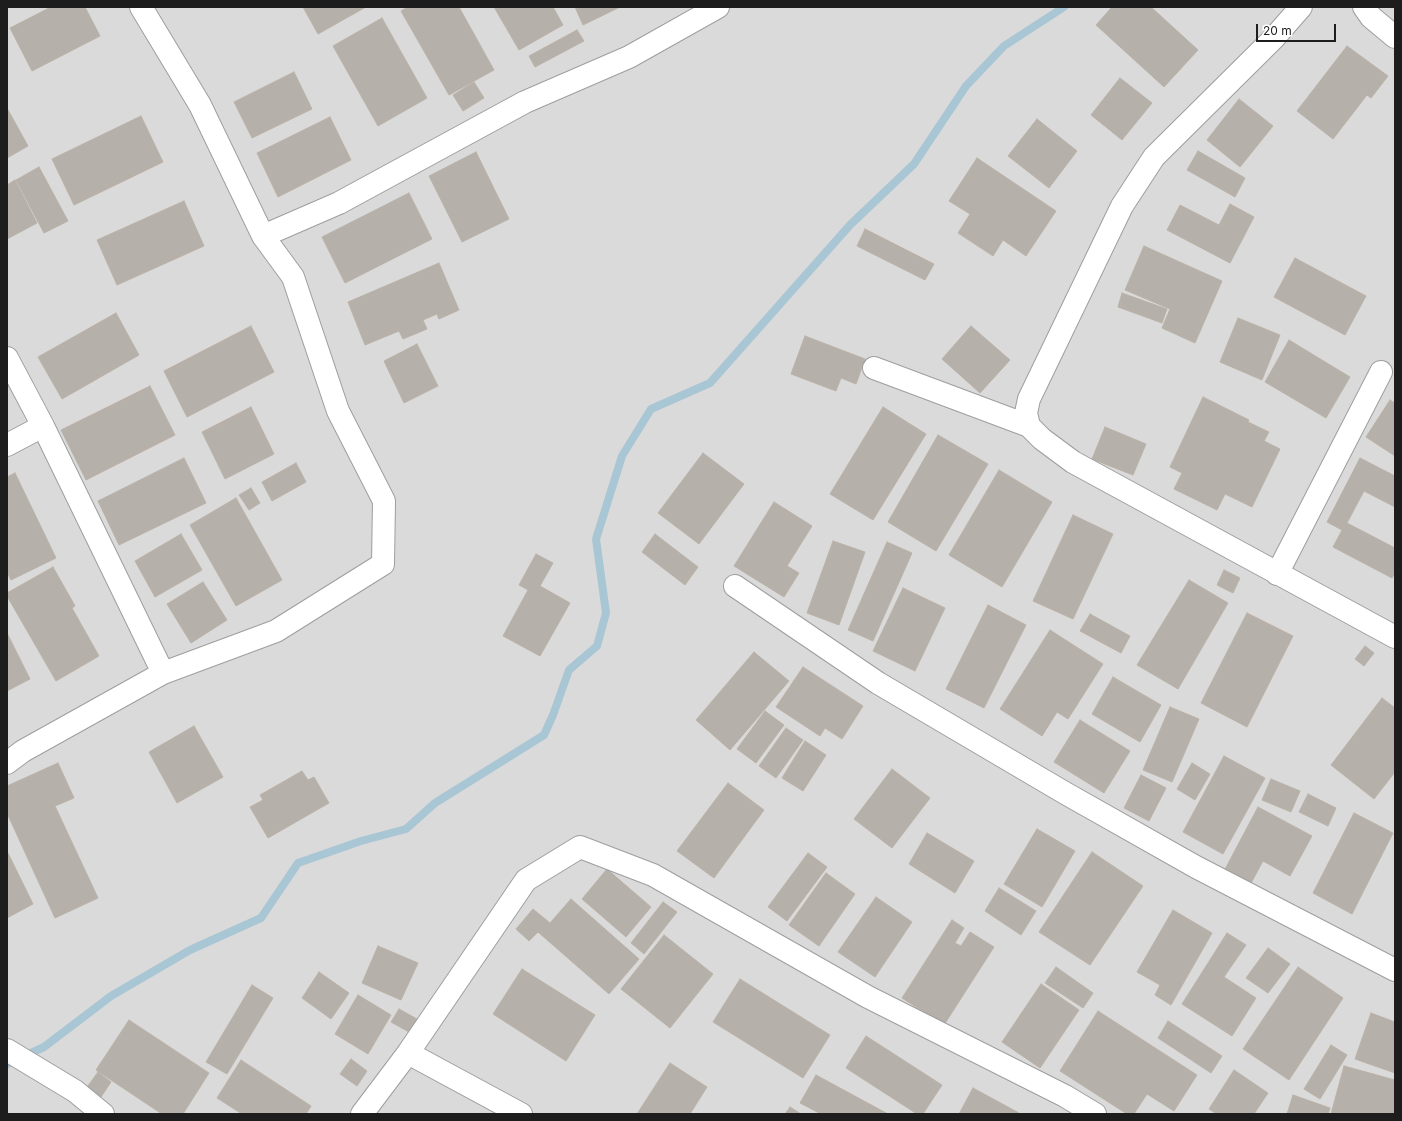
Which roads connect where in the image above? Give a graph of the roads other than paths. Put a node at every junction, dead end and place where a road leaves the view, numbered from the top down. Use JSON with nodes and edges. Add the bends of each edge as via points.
{"nodes":[{"id":1,"x":142,"y":7,"type":"edge"},
{"id":2,"x":718,"y":7,"type":"edge"},
{"id":3,"x":1301,"y":7,"type":"edge"},
{"id":4,"x":1372,"y":10,"type":"edge"},
{"id":5,"x":1395,"y":36,"type":"edge"},
{"id":6,"x":263,"y":236,"type":"junction"},
{"id":7,"x":7,"y":358,"type":"edge"},
{"id":8,"x":874,"y":368,"type":"dead end"},
{"id":9,"x":1382,"y":372,"type":"dead end"},
{"id":10,"x":43,"y":426,"type":"junction"},
{"id":11,"x":1029,"y":426,"type":"junction"},
{"id":12,"x":7,"y":445,"type":"edge"},
{"id":13,"x":1277,"y":574,"type":"junction"},
{"id":14,"x":735,"y":586,"type":"dead end"},
{"id":15,"x":1395,"y":637,"type":"edge"},
{"id":16,"x":163,"y":673,"type":"junction"},
{"id":17,"x":7,"y":763,"type":"edge"},
{"id":18,"x":1395,"y":970,"type":"edge"},
{"id":19,"x":7,"y":1050,"type":"edge"},
{"id":20,"x":408,"y":1053,"type":"junction"},
{"id":21,"x":104,"y":1114,"type":"edge"},
{"id":22,"x":362,"y":1114,"type":"edge"},
{"id":23,"x":521,"y":1114,"type":"edge"},
{"id":24,"x":1095,"y":1114,"type":"edge"}],
"edges":[{"from":1,"to":6,"type":"street","via":[[200,105]]},
{"from":2,"to":6,"type":"street","via":[[628,57],[525,102],[339,203]]},
{"from":3,"to":11,"type":"street","via":[[1273,39],[1154,157],[1126,200],[1029,399],[1026,413]]},
{"from":4,"to":5,"type":"street"},
{"from":6,"to":16,"type":"street","via":[[293,277],[338,411],[384,501],[383,564],[276,631]]},
{"from":7,"to":10,"type":"street"},
{"from":8,"to":11,"type":"street"},
{"from":9,"to":13,"type":"street"},
{"from":10,"to":12,"type":"street"},
{"from":10,"to":16,"type":"street"},
{"from":11,"to":13,"type":"street","via":[[1073,462]]},
{"from":13,"to":15,"type":"street"},
{"from":14,"to":18,"type":"street","via":[[878,683],[1065,793],[1196,867]]},
{"from":16,"to":17,"type":"street","via":[[22,750]]},
{"from":19,"to":21,"type":"street","via":[[75,1091]]},
{"from":20,"to":22,"type":"street"},
{"from":20,"to":23,"type":"street"},
{"from":20,"to":24,"type":"street","via":[[526,880],[580,847],[653,875],[868,997],[1065,1096]]}]}
